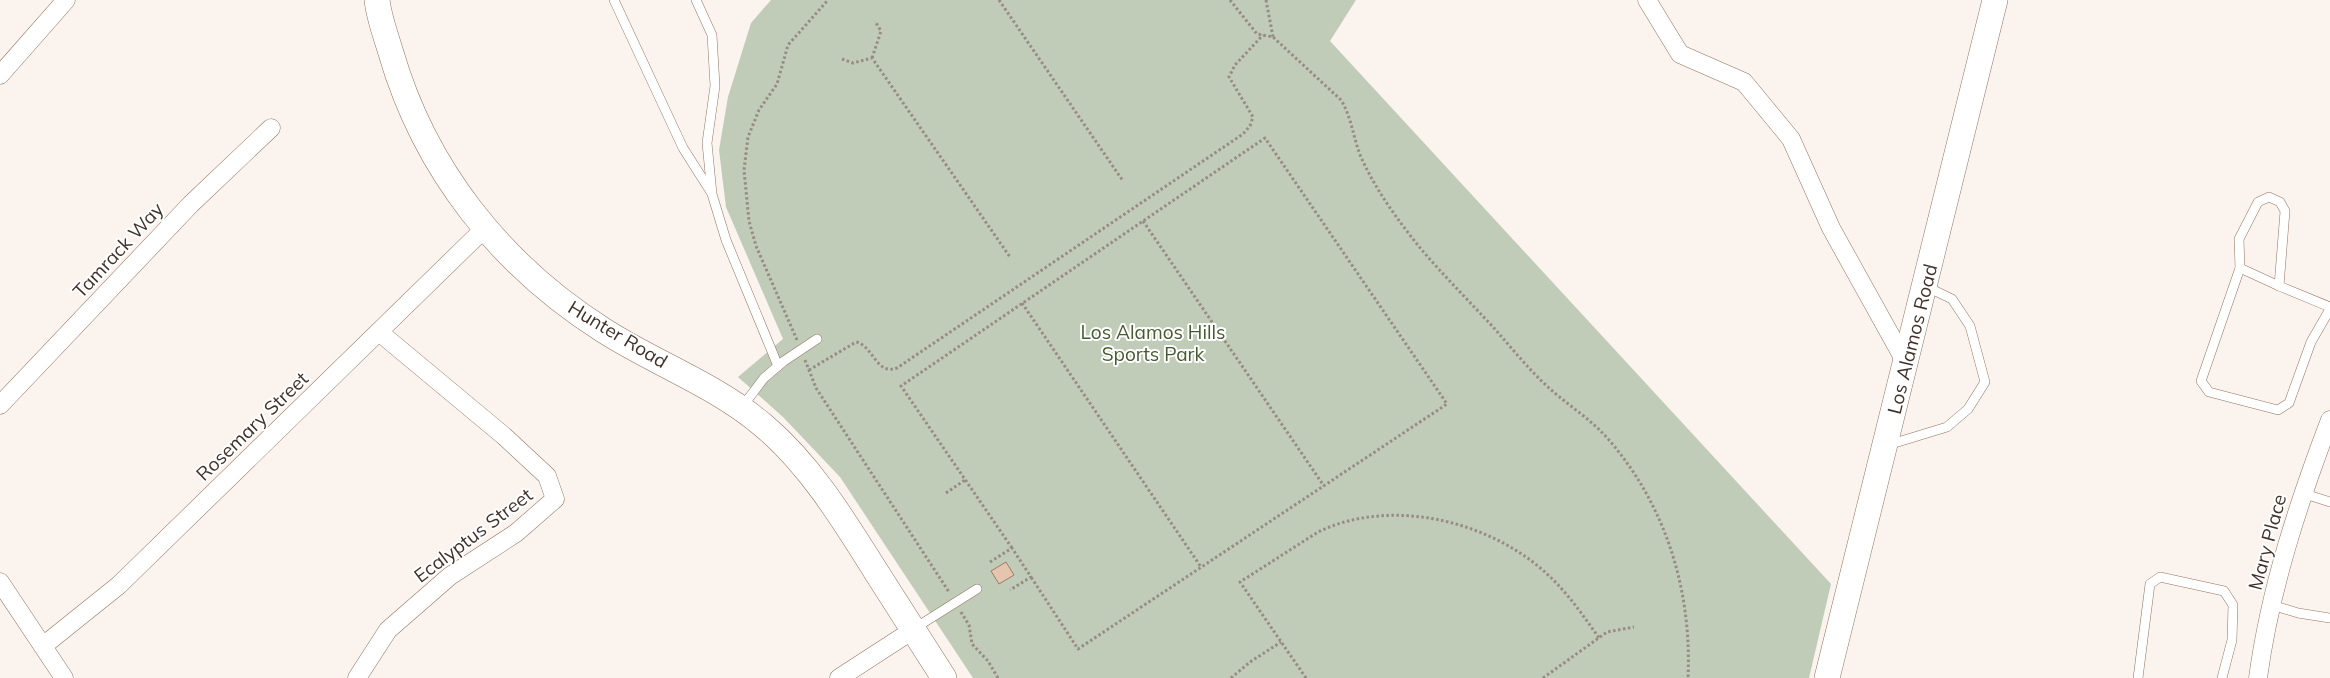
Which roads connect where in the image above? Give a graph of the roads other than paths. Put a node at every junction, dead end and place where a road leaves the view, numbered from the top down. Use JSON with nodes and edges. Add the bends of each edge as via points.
{"nodes":[{"id":1,"x":66,"y":0,"type":"edge"},
{"id":2,"x":377,"y":0,"type":"edge"},
{"id":3,"x":614,"y":0,"type":"edge"},
{"id":4,"x":696,"y":0,"type":"edge"},
{"id":5,"x":1647,"y":0,"type":"edge"},
{"id":6,"x":1996,"y":0,"type":"edge"},
{"id":7,"x":0,"y":75,"type":"edge"},
{"id":8,"x":271,"y":128,"type":"dead end"},
{"id":9,"x":712,"y":194,"type":"junction"},
{"id":10,"x":484,"y":229,"type":"junction"},
{"id":11,"x":2240,"y":268,"type":"junction"},
{"id":12,"x":1925,"y":286,"type":"junction"},
{"id":13,"x":2279,"y":286,"type":"junction"},
{"id":14,"x":2330,"y":308,"type":"edge"},
{"id":15,"x":378,"y":332,"type":"junction"},
{"id":16,"x":817,"y":339,"type":"dead end"},
{"id":17,"x":1906,"y":363,"type":"junction"},
{"id":18,"x":778,"y":366,"type":"junction"},
{"id":19,"x":0,"y":405,"type":"edge"},
{"id":20,"x":741,"y":408,"type":"junction"},
{"id":21,"x":2330,"y":420,"type":"edge"},
{"id":22,"x":1885,"y":446,"type":"junction"},
{"id":23,"x":2302,"y":493,"type":"junction"},
{"id":24,"x":2330,"y":502,"type":"edge"},
{"id":25,"x":0,"y":582,"type":"edge"},
{"id":26,"x":977,"y":590,"type":"dead end"},
{"id":27,"x":2272,"y":605,"type":"junction"},
{"id":28,"x":2330,"y":618,"type":"edge"},
{"id":29,"x":912,"y":630,"type":"junction"},
{"id":30,"x":43,"y":646,"type":"junction"},
{"id":31,"x":64,"y":678,"type":"edge"},
{"id":32,"x":357,"y":678,"type":"edge"},
{"id":33,"x":839,"y":678,"type":"edge"},
{"id":34,"x":944,"y":678,"type":"edge"},
{"id":35,"x":1827,"y":678,"type":"edge"},
{"id":36,"x":2138,"y":678,"type":"edge"},
{"id":37,"x":2222,"y":678,"type":"edge"},
{"id":38,"x":2258,"y":678,"type":"edge"}],
"edges":[{"from":1,"to":7,"type":"street"},
{"from":2,"to":10,"type":"street","name":"Hunter Road","via":[[398,76],[421,131],[453,186]]},
{"from":3,"to":9,"type":"lane","via":[[683,148]]},
{"from":4,"to":9,"type":"lane","via":[[712,35],[715,86],[707,143]]},
{"from":5,"to":17,"type":"street","via":[[1680,54],[1744,82],[1791,139],[1831,228]]},
{"from":6,"to":12,"type":"street","name":"Los Alamos Road"},
{"from":8,"to":19,"type":"street","name":"Tamrack Way","via":[[191,204]]},
{"from":9,"to":18,"type":"lane","via":[[726,240]]},
{"from":10,"to":15,"type":"street","name":"Rosemary Street"},
{"from":10,"to":20,"type":"street","name":"Hunter Road","via":[[553,294],[604,330]]},
{"from":11,"to":13,"type":"lane"},
{"from":11,"to":13,"type":"lane","via":[[2239,240],[2258,202],[2270,196],[2280,202],[2285,211]]},
{"from":11,"to":14,"type":"lane","via":[[2201,381],[2209,392],[2278,410],[2289,403],[2311,342]]},
{"from":12,"to":17,"type":"street","name":"Los Alamos Road"},
{"from":12,"to":22,"type":"lane","via":[[1952,299],[1970,326],[1985,382],[1968,409],[1946,427]]},
{"from":13,"to":14,"type":"lane"},
{"from":15,"to":30,"type":"street","name":"Rosemary Street","via":[[119,585]]},
{"from":15,"to":32,"type":"street","name":"Ecalyptus Street","via":[[547,476],[555,499],[516,533],[450,576],[388,630]]},
{"from":16,"to":18,"type":"lane"},
{"from":17,"to":22,"type":"street","name":"Los Alamos Road"},
{"from":18,"to":20,"type":"lane","via":[[764,378]]},
{"from":20,"to":29,"type":"street","name":"Hunter Road","via":[[766,427],[836,507]]},
{"from":21,"to":23,"type":"street","name":"Mary Place"},
{"from":22,"to":35,"type":"street","name":"Los Alamos Road"},
{"from":23,"to":24,"type":"lane"},
{"from":23,"to":27,"type":"street","name":"Mary Place"},
{"from":25,"to":30,"type":"street"},
{"from":26,"to":29,"type":"lane"},
{"from":27,"to":28,"type":"lane"},
{"from":27,"to":38,"type":"street","name":"Mary Place"},
{"from":29,"to":33,"type":"street"},
{"from":29,"to":34,"type":"street","name":"Hunter Road"},
{"from":30,"to":31,"type":"street"},
{"from":36,"to":37,"type":"lane","via":[[2150,584],[2160,577],[2224,591],[2233,605],[2232,640]]}]}
